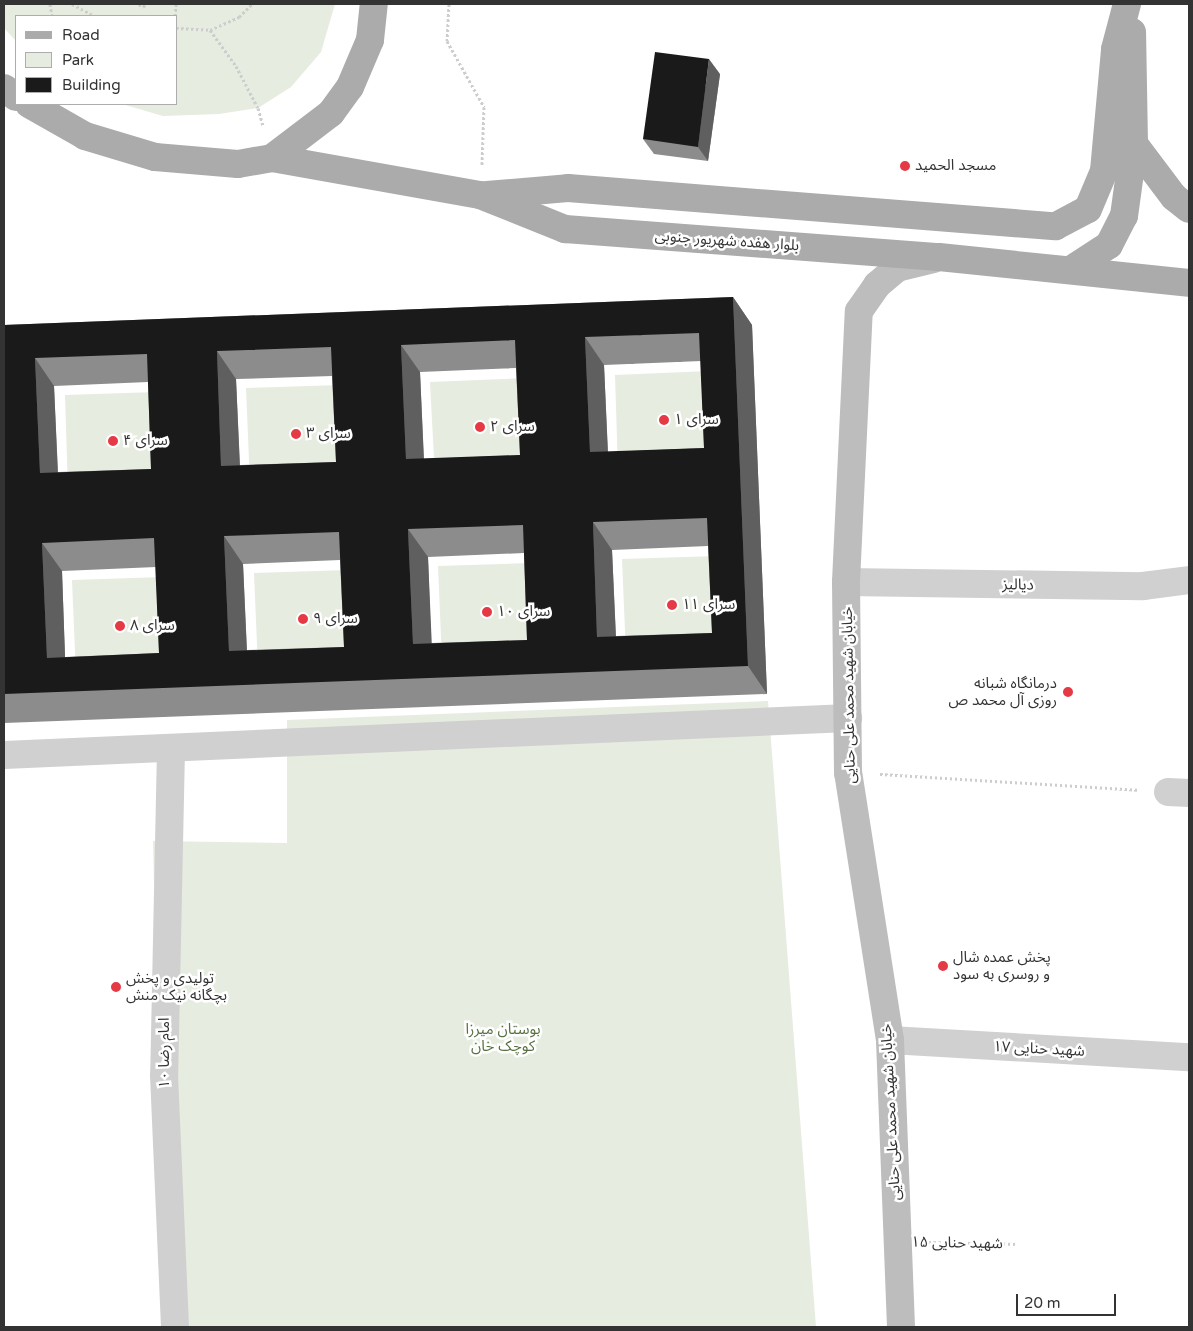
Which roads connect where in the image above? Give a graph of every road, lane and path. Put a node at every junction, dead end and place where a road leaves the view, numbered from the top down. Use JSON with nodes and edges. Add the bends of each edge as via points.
{"nodes":[{"id":1,"x":72,"y":4,"type":"edge"},
{"id":2,"x":139,"y":4,"type":"edge"},
{"id":3,"x":146,"y":4,"type":"edge"},
{"id":4,"x":252,"y":4,"type":"edge"},
{"id":5,"x":374,"y":4,"type":"edge"},
{"id":6,"x":448,"y":4,"type":"edge"},
{"id":7,"x":1127,"y":4,"type":"edge"},
{"id":8,"x":1132,"y":4,"type":"edge"},
{"id":9,"x":93,"y":15,"type":"edge"},
{"id":10,"x":178,"y":28,"type":"edge"},
{"id":11,"x":210,"y":30,"type":"junction"},
{"id":12,"x":4,"y":88,"type":"edge"},
{"id":13,"x":15,"y":96,"type":"edge"},
{"id":14,"x":31,"y":105,"type":"edge"},
{"id":15,"x":1134,"y":144,"type":"junction"},
{"id":16,"x":272,"y":158,"type":"junction"},
{"id":17,"x":480,"y":195,"type":"junction"},
{"id":18,"x":1189,"y":209,"type":"edge"},
{"id":19,"x":939,"y":257,"type":"junction"},
{"id":20,"x":1072,"y":270,"type":"junction"},
{"id":21,"x":1189,"y":283,"type":"edge"},
{"id":22,"x":1189,"y":580,"type":"edge"},
{"id":23,"x":846,"y":582,"type":"junction"},
{"id":24,"x":848,"y":718,"type":"junction"},
{"id":25,"x":171,"y":749,"type":"junction"},
{"id":26,"x":4,"y":755,"type":"edge"},
{"id":27,"x":848,"y":772,"type":"junction"},
{"id":28,"x":1179,"y":793,"type":"edge"},
{"id":29,"x":890,"y":1040,"type":"junction"},
{"id":30,"x":1189,"y":1057,"type":"edge"},
{"id":31,"x":897,"y":1242,"type":"junction"},
{"id":32,"x":1017,"y":1244,"type":"dead end"},
{"id":33,"x":175,"y":1327,"type":"edge"},
{"id":34,"x":901,"y":1327,"type":"edge"}],
"edges":[{"from":1,"to":9,"type":"path"},
{"from":2,"to":3,"type":"path","via":[[143,7]]},
{"from":4,"to":11,"type":"path","via":[[239,17]]},
{"from":5,"to":16,"type":"main road","via":[[370,40],[350,87],[331,113]]},
{"from":6,"to":17,"type":"path","via":[[447,41],[484,107]]},
{"from":7,"to":17,"type":"main road","via":[[1115,49],[1104,171],[1088,209],[1056,226],[568,188]]},
{"from":8,"to":15,"type":"main road"},
{"from":10,"to":11,"type":"path"},
{"from":11,"to":16,"type":"path","via":[[236,66],[258,108]]},
{"from":12,"to":13,"type":"main road"},
{"from":14,"to":16,"type":"main road","via":[[85,136],[155,157],[238,164]]},
{"from":15,"to":18,"type":"main road","via":[[1174,197]]},
{"from":15,"to":20,"type":"main road","via":[[1124,216],[1108,245]]},
{"from":16,"to":17,"type":"main road","name":"بلوار هفده شهریور جنوبی"},
{"from":17,"to":19,"type":"main road","name":"بلوار هفده شهریور جنوبی","via":[[564,228]]},
{"from":19,"to":20,"type":"main road","name":"بلوار هفده شهریور جنوبی"},
{"from":19,"to":23,"type":"main road","name":"خیابان شهید محمد علی حنایی","via":[[897,268],[876,285],[859,311]]},
{"from":20,"to":21,"type":"main road","name":"بلوار هفده شهریور جنوبی"},
{"from":22,"to":23,"type":"street","name":"دیالیز","via":[[1143,586]]},
{"from":23,"to":24,"type":"main road","name":"خیابان شهید محمد علی حنایی"},
{"from":24,"to":25,"type":"street"},
{"from":24,"to":27,"type":"main road","name":"خیابان شهید محمد علی حنایی"},
{"from":25,"to":26,"type":"street"},
{"from":25,"to":33,"type":"street","name":"امام رضا ۱۰","via":[[164,1075]]},
{"from":27,"to":28,"type":"path"},
{"from":27,"to":29,"type":"main road","name":"خیابان شهید محمد علی حنایی"},
{"from":29,"to":30,"type":"street","name":"شهید حنایی ۱۷"},
{"from":29,"to":31,"type":"main road","name":"خیابان شهید محمد علی حنایی"},
{"from":31,"to":32,"type":"path","name":"شهید حنایی ۱۵"},
{"from":31,"to":34,"type":"main road","name":"خیابان شهید محمد علی حنایی"}]}
